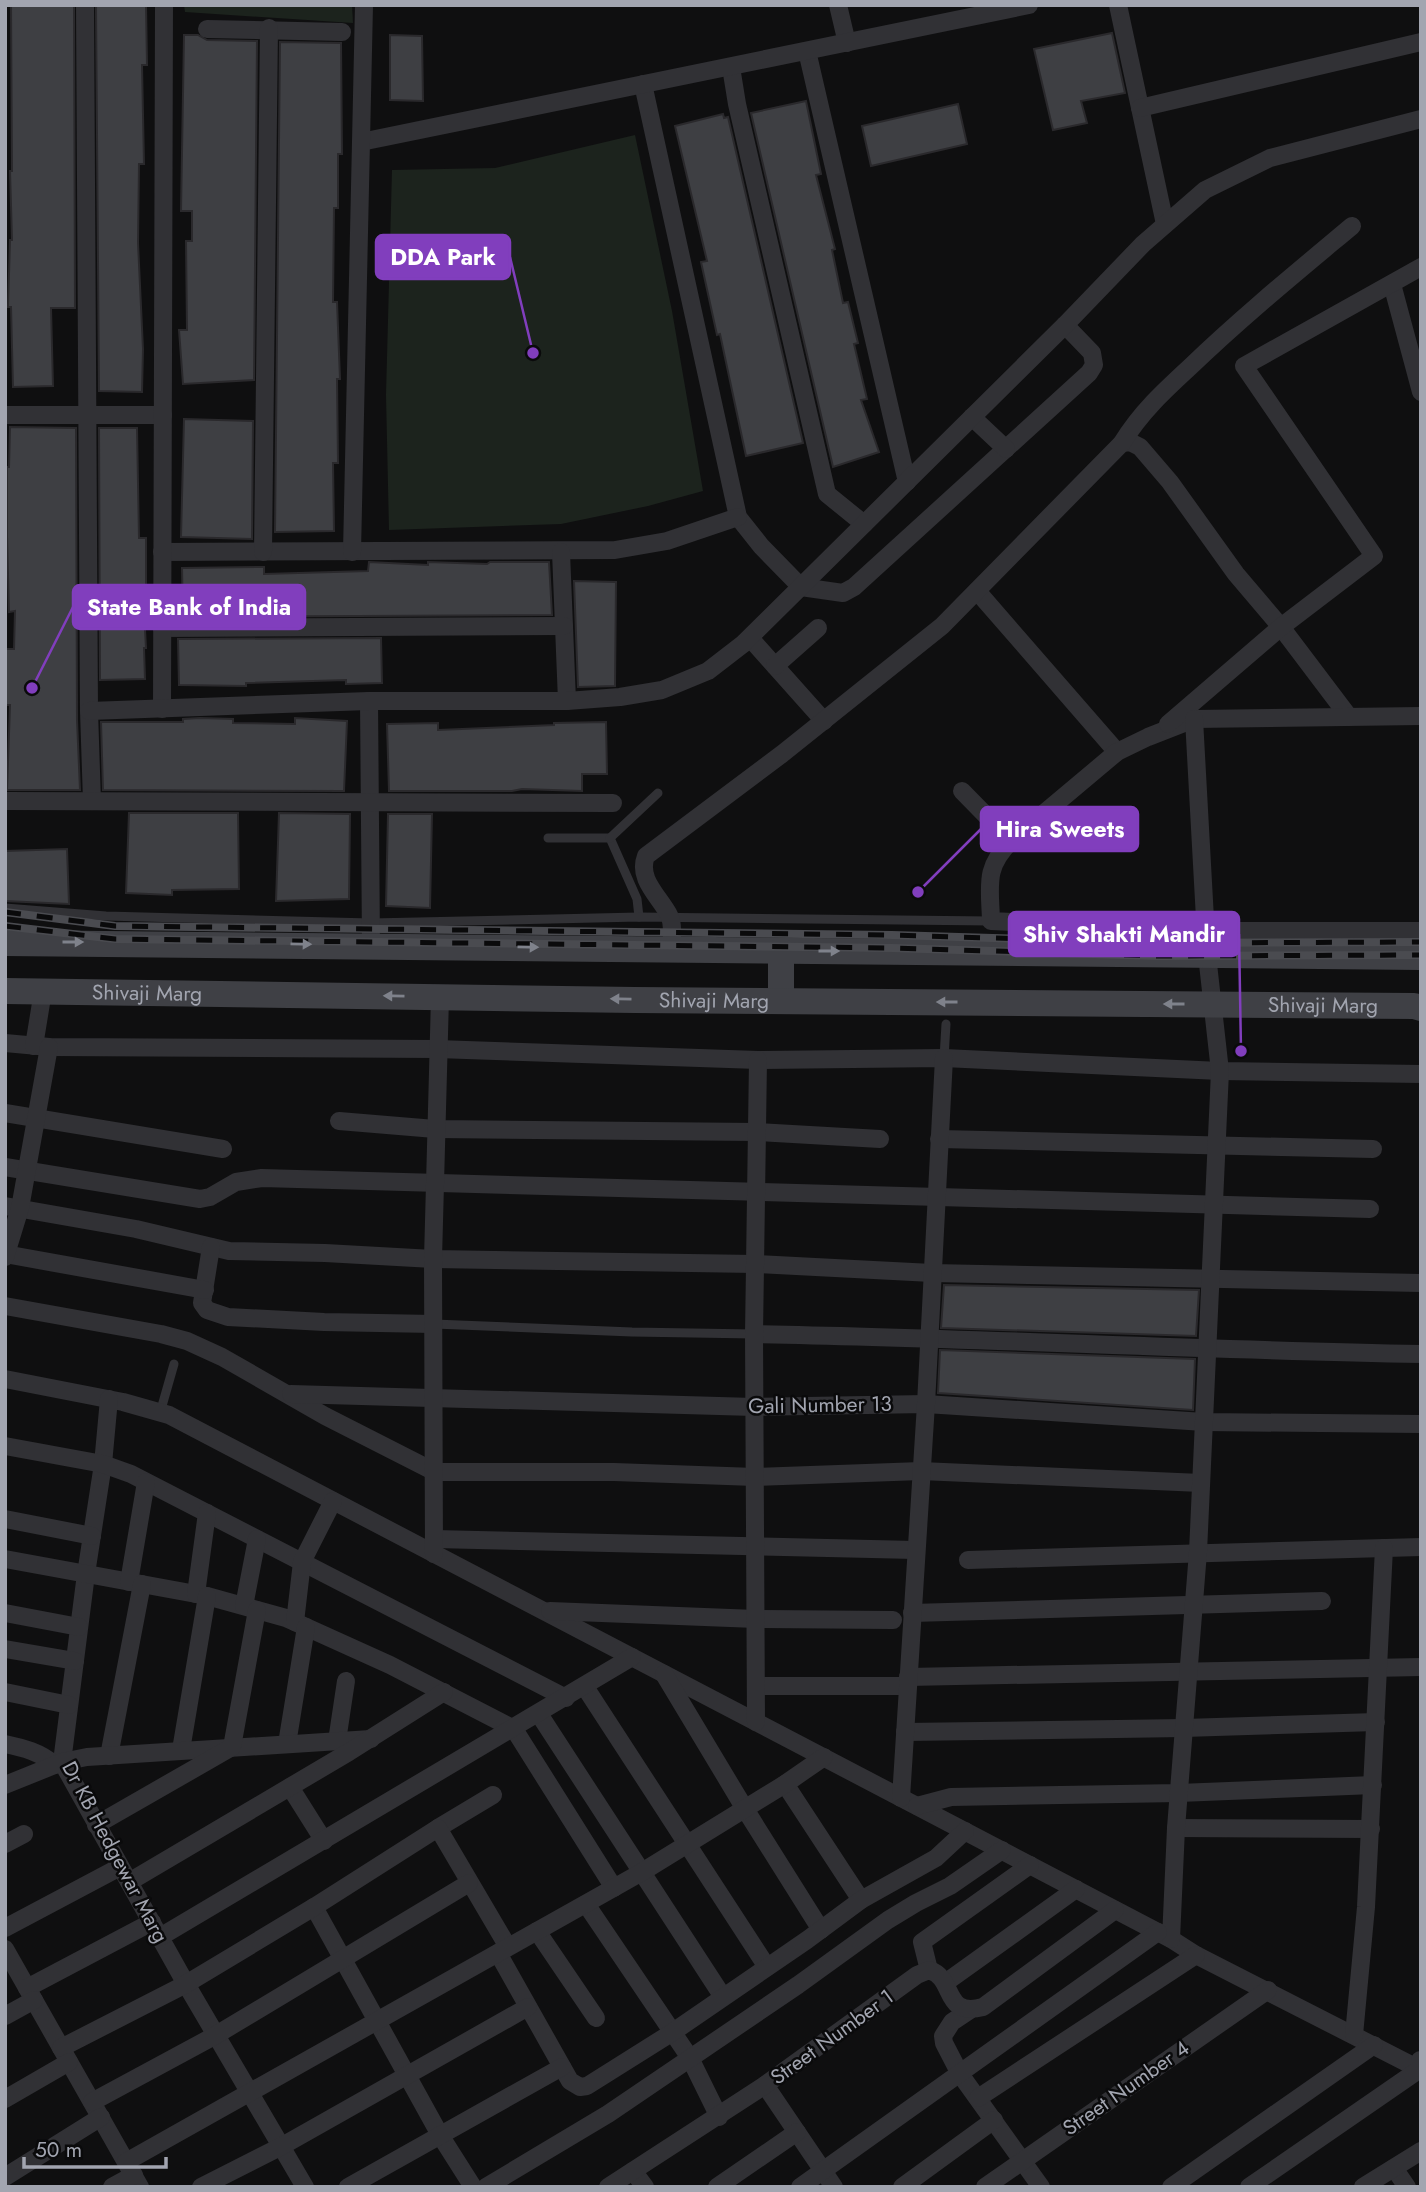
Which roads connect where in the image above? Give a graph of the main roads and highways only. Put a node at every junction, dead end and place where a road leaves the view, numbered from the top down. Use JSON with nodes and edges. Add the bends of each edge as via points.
{"nodes":[{"id":1,"x":5,"y":943,"type":"edge"},
{"id":2,"x":781,"y":951,"type":"junction"},
{"id":3,"x":1421,"y":957,"type":"edge"},
{"id":4,"x":5,"y":991,"type":"edge"},
{"id":5,"x":781,"y":1001,"type":"junction"},
{"id":6,"x":1418,"y":1007,"type":"edge"}],
"edges":[{"from":1,"to":2,"type":"main road","one_way":true,"via":[[371,934]]},
{"from":2,"to":3,"type":"main road","one_way":true,"via":[[1007,953],[1207,943]]},
{"from":2,"to":5,"type":"main road"},
{"from":5,"to":4,"type":"main road","name":"Shivaji Marg","one_way":true},
{"from":6,"to":5,"type":"main road","name":"Shivaji Marg","one_way":true}]}
